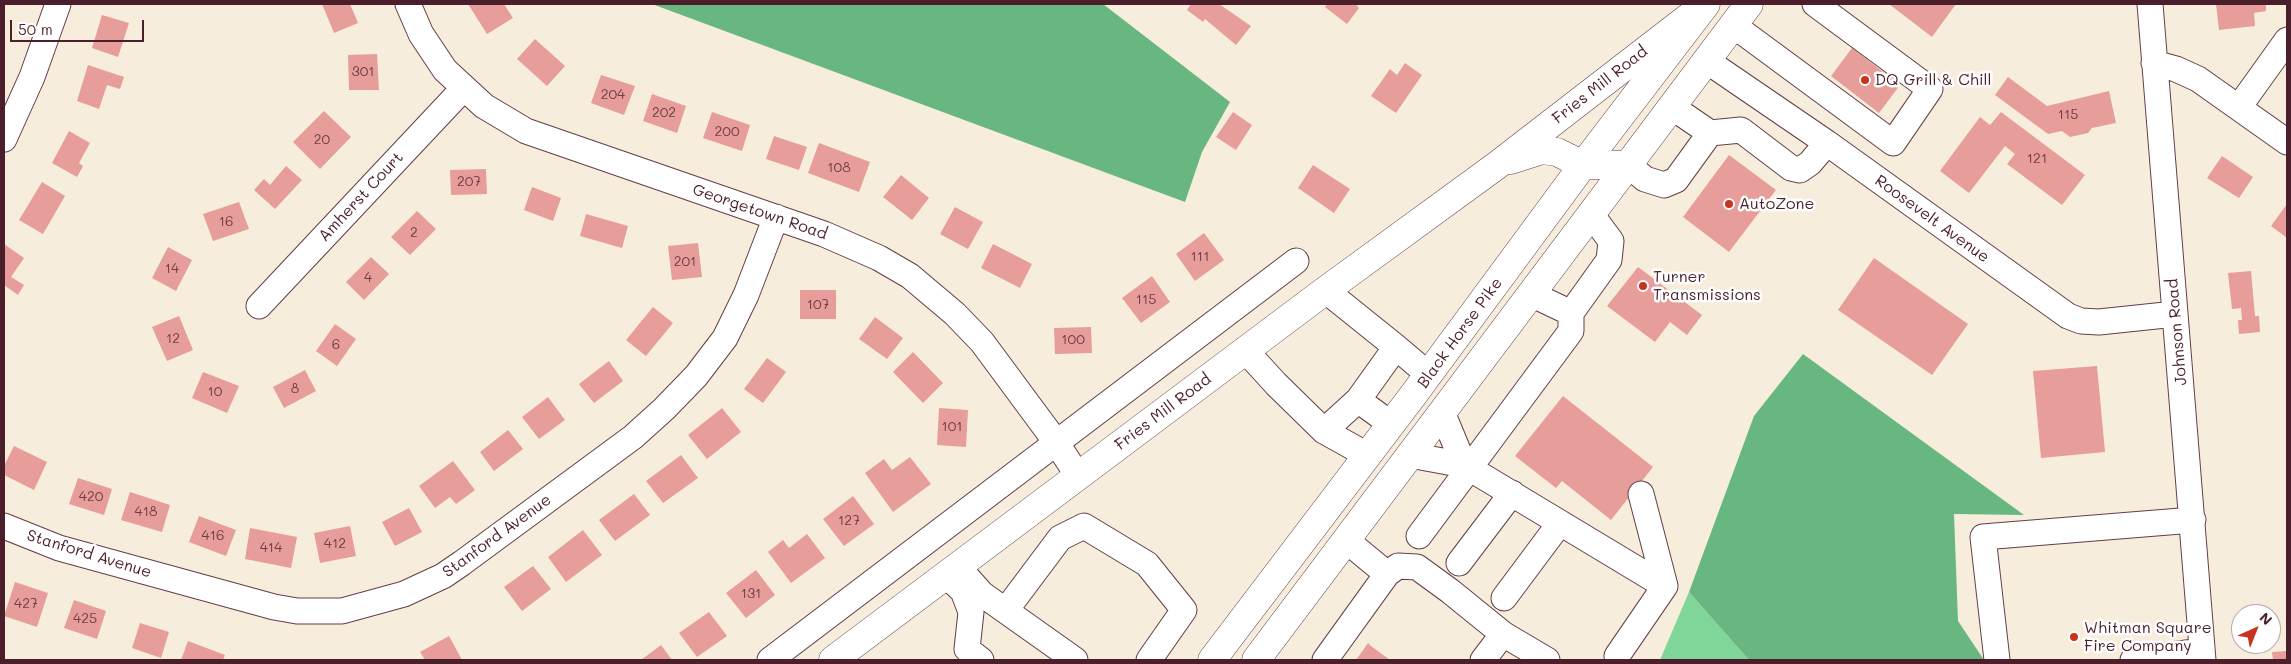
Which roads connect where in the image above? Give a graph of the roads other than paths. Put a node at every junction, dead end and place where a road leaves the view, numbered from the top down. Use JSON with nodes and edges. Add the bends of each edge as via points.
{"nodes":[{"id":1,"x":58,"y":4,"type":"edge"},
{"id":2,"x":408,"y":4,"type":"edge"},
{"id":3,"x":1705,"y":4,"type":"edge"},
{"id":4,"x":1749,"y":4,"type":"edge"},
{"id":5,"x":1815,"y":4,"type":"edge"},
{"id":6,"x":2150,"y":4,"type":"edge"},
{"id":7,"x":1733,"y":25,"type":"junction"},
{"id":8,"x":2287,"y":40,"type":"edge"},
{"id":9,"x":1707,"y":61,"type":"junction"},
{"id":10,"x":2154,"y":63,"type":"junction"},
{"id":11,"x":463,"y":89,"type":"junction"},
{"id":12,"x":1672,"y":107,"type":"junction"},
{"id":13,"x":2238,"y":107,"type":"junction"},
{"id":14,"x":1710,"y":133,"type":"junction"},
{"id":15,"x":4,"y":139,"type":"edge"},
{"id":16,"x":2287,"y":142,"type":"edge"},
{"id":17,"x":1827,"y":143,"type":"junction"},
{"id":18,"x":1583,"y":165,"type":"junction"},
{"id":19,"x":1628,"y":165,"type":"junction"},
{"id":20,"x":1496,"y":166,"type":"junction"},
{"id":21,"x":1591,"y":214,"type":"junction"},
{"id":22,"x":776,"y":217,"type":"junction"},
{"id":23,"x":1296,"y":261,"type":"dead end"},
{"id":24,"x":1325,"y":290,"type":"junction"},
{"id":25,"x":1531,"y":294,"type":"junction"},
{"id":26,"x":259,"y":306,"type":"dead end"},
{"id":27,"x":1571,"y":313,"type":"junction"},
{"id":28,"x":2175,"y":314,"type":"junction"},
{"id":29,"x":1396,"y":347,"type":"junction"},
{"id":30,"x":1245,"y":350,"type":"junction"},
{"id":31,"x":1429,"y":375,"type":"junction"},
{"id":32,"x":1358,"y":400,"type":"junction"},
{"id":33,"x":1442,"y":412,"type":"junction"},
{"id":34,"x":1391,"y":424,"type":"junction"},
{"id":35,"x":1324,"y":431,"type":"junction"},
{"id":36,"x":1056,"y":442,"type":"junction"},
{"id":37,"x":1367,"y":455,"type":"junction"},
{"id":38,"x":1410,"y":455,"type":"junction"},
{"id":39,"x":1468,"y":467,"type":"junction"},
{"id":40,"x":1078,"y":476,"type":"junction"},
{"id":41,"x":1512,"y":493,"type":"junction"},
{"id":42,"x":1641,"y":494,"type":"dead end"},
{"id":43,"x":2193,"y":520,"type":"junction"},
{"id":44,"x":1560,"y":523,"type":"junction"},
{"id":45,"x":4,"y":526,"type":"edge"},
{"id":46,"x":1419,"y":536,"type":"dead end"},
{"id":47,"x":1347,"y":541,"type":"junction"},
{"id":48,"x":1290,"y":556,"type":"junction"},
{"id":49,"x":1459,"y":563,"type":"dead end"},
{"id":50,"x":952,"y":571,"type":"junction"},
{"id":51,"x":1387,"y":574,"type":"junction"},
{"id":52,"x":1665,"y":586,"type":"junction"},
{"id":53,"x":1504,"y":598,"type":"dead end"},
{"id":54,"x":1006,"y":610,"type":"junction"},
{"id":55,"x":1503,"y":634,"type":"junction"},
{"id":56,"x":1617,"y":656,"type":"dead end"},
{"id":57,"x":2202,"y":656,"type":"edge"},
{"id":58,"x":770,"y":660,"type":"edge"},
{"id":59,"x":833,"y":660,"type":"edge"},
{"id":60,"x":981,"y":660,"type":"edge"},
{"id":61,"x":1075,"y":660,"type":"edge"},
{"id":62,"x":1149,"y":660,"type":"edge"},
{"id":63,"x":1212,"y":660,"type":"edge"},
{"id":64,"x":1238,"y":660,"type":"edge"},
{"id":65,"x":1256,"y":660,"type":"edge"},
{"id":66,"x":1325,"y":660,"type":"edge"},
{"id":67,"x":1483,"y":660,"type":"edge"},
{"id":68,"x":1547,"y":660,"type":"edge"},
{"id":69,"x":1997,"y":660,"type":"edge"},
{"id":70,"x":2133,"y":660,"type":"edge"}],
"edges":[{"from":1,"to":15,"type":"street","via":[[23,102]]},
{"from":2,"to":11,"type":"street","name":"Georgetown Road","via":[[431,52]]},
{"from":3,"to":18,"type":"main road","name":"Black Horse Pike"},
{"from":3,"to":20,"type":"main road","name":"Fries Mill Road"},
{"from":4,"to":7,"type":"main road","name":"Black Horse Pike"},
{"from":5,"to":7,"type":"street","via":[[1930,89],[1893,143]]},
{"from":6,"to":10,"type":"street","name":"Johnson Road"},
{"from":7,"to":9,"type":"main road","name":"Black Horse Pike"},
{"from":8,"to":13,"type":"street"},
{"from":9,"to":12,"type":"main road","name":"Black Horse Pike"},
{"from":9,"to":17,"type":"street","name":"Roosevelt Avenue"},
{"from":10,"to":13,"type":"street","via":[[2198,79]]},
{"from":10,"to":28,"type":"street","name":"Johnson Road"},
{"from":11,"to":22,"type":"street","name":"Georgetown Road","via":[[503,118],[550,141]]},
{"from":11,"to":26,"type":"street","name":"Amherst Court"},
{"from":12,"to":14,"type":"street"},
{"from":12,"to":19,"type":"main road","name":"Black Horse Pike"},
{"from":13,"to":16,"type":"street"},
{"from":14,"to":17,"type":"street","via":[[1741,130],[1791,168],[1800,170]]},
{"from":14,"to":19,"type":"street","via":[[1676,180],[1664,185],[1645,179]]},
{"from":17,"to":28,"type":"street","name":"Roosevelt Avenue","via":[[2068,316],[2099,322]]},
{"from":18,"to":19,"type":"main road","name":"Fries Mill Road"},
{"from":18,"to":20,"type":"main road","name":"Fries Mill Road","via":[[1557,152],[1542,150]]},
{"from":18,"to":31,"type":"main road","name":"Black Horse Pike"},
{"from":19,"to":21,"type":"main road","name":"Black Horse Pike"},
{"from":20,"to":24,"type":"main road","name":"Fries Mill Road"},
{"from":21,"to":25,"type":"main road","name":"Black Horse Pike"},
{"from":21,"to":27,"type":"street","via":[[1611,241],[1609,260]]},
{"from":22,"to":36,"type":"street","name":"Georgetown Road","via":[[860,249],[897,268],[924,287],[976,335]]},
{"from":22,"to":45,"type":"street","name":"Stanford Avenue","via":[[746,295],[724,338],[696,376],[664,409],[633,438],[462,563],[443,576],[404,594],[342,610],[289,610],[59,548]]},
{"from":23,"to":36,"type":"street"},
{"from":24,"to":29,"type":"street"},
{"from":24,"to":30,"type":"main road","name":"Fries Mill Road"},
{"from":25,"to":27,"type":"street"},
{"from":25,"to":33,"type":"main road","name":"Black Horse Pike"},
{"from":27,"to":39,"type":"street","via":[[1571,331]]},
{"from":28,"to":43,"type":"street","name":"Johnson Road"},
{"from":29,"to":31,"type":"street"},
{"from":29,"to":32,"type":"street"},
{"from":30,"to":35,"type":"street"},
{"from":30,"to":40,"type":"main road","name":"Fries Mill Road"},
{"from":31,"to":34,"type":"main road","name":"Black Horse Pike"},
{"from":32,"to":34,"type":"street"},
{"from":32,"to":35,"type":"street"},
{"from":33,"to":38,"type":"main road","name":"Black Horse Pike"},
{"from":33,"to":39,"type":"street"},
{"from":34,"to":37,"type":"main road","name":"Black Horse Pike"},
{"from":35,"to":37,"type":"street"},
{"from":36,"to":40,"type":"street","name":"Georgetown Road"},
{"from":36,"to":58,"type":"street"},
{"from":37,"to":48,"type":"main road","name":"Black Horse Pike"},
{"from":38,"to":39,"type":"street"},
{"from":38,"to":47,"type":"main road","name":"Black Horse Pike"},
{"from":39,"to":41,"type":"street"},
{"from":39,"to":46,"type":"street"},
{"from":40,"to":50,"type":"main road","name":"Fries Mill Road"},
{"from":41,"to":44,"type":"street"},
{"from":41,"to":49,"type":"street"},
{"from":42,"to":52,"type":"street"},
{"from":43,"to":57,"type":"street","name":"Johnson Road"},
{"from":43,"to":69,"type":"street","via":[[1983,537]]},
{"from":44,"to":52,"type":"street"},
{"from":44,"to":53,"type":"street"},
{"from":47,"to":51,"type":"street"},
{"from":47,"to":65,"type":"main road","name":"Black Horse Pike"},
{"from":48,"to":63,"type":"main road","name":"Black Horse Pike"},
{"from":48,"to":64,"type":"main road","via":[[1288,577],[1242,646]]},
{"from":50,"to":54,"type":"street"},
{"from":50,"to":59,"type":"main road","name":"Fries Mill Road"},
{"from":50,"to":60,"type":"street","via":[[971,612],[968,649]]},
{"from":51,"to":55,"type":"street","via":[[1398,566],[1417,567]]},
{"from":51,"to":66,"type":"street"},
{"from":52,"to":56,"type":"street"},
{"from":54,"to":61,"type":"street"},
{"from":54,"to":62,"type":"street","via":[[1060,538],[1084,526],[1147,564],[1184,610]]},
{"from":55,"to":67,"type":"street"},
{"from":55,"to":68,"type":"street"},
{"from":57,"to":70,"type":"street"}]}
